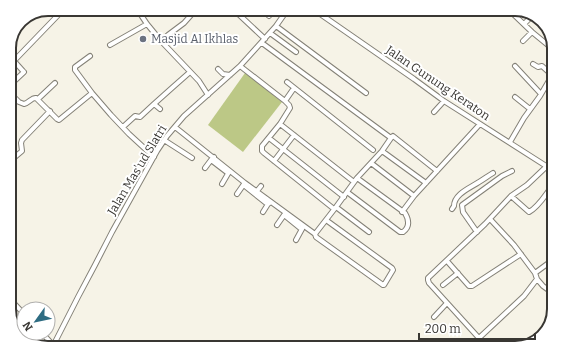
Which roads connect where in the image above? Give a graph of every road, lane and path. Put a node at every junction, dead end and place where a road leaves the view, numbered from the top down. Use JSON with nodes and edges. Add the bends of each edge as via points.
{"nodes":[{"id":1,"x":57,"y":16,"type":"edge"},
{"id":2,"x":142,"y":16,"type":"edge"},
{"id":3,"x":190,"y":16,"type":"edge"},
{"id":4,"x":240,"y":16,"type":"edge"},
{"id":5,"x":283,"y":16,"type":"edge"},
{"id":6,"x":323,"y":16,"type":"edge"},
{"id":7,"x":516,"y":16,"type":"edge"},
{"id":8,"x":529,"y":19,"type":"edge"},
{"id":9,"x":147,"y":24,"type":"junction"},
{"id":10,"x":524,"y":24,"type":"junction"},
{"id":11,"x":276,"y":26,"type":"junction"},
{"id":12,"x":532,"y":32,"type":"junction"},
{"id":13,"x":270,"y":33,"type":"junction"},
{"id":14,"x":161,"y":41,"type":"junction"},
{"id":15,"x":264,"y":41,"type":"junction"},
{"id":16,"x":523,"y":41,"type":"dead end"},
{"id":17,"x":547,"y":44,"type":"edge"},
{"id":18,"x":110,"y":45,"type":"dead end"},
{"id":19,"x":296,"y":52,"type":"dead end"},
{"id":20,"x":90,"y":56,"type":"dead end"},
{"id":21,"x":16,"y":59,"type":"edge"},
{"id":22,"x":16,"y":63,"type":"edge"},
{"id":23,"x":533,"y":64,"type":"dead end"},
{"id":24,"x":240,"y":66,"type":"junction"},
{"id":25,"x":515,"y":66,"type":"dead end"},
{"id":26,"x":218,"y":69,"type":"dead end"},
{"id":27,"x":547,"y":70,"type":"edge"},
{"id":28,"x":190,"y":72,"type":"junction"},
{"id":29,"x":230,"y":75,"type":"junction"},
{"id":30,"x":16,"y":79,"type":"edge"},
{"id":31,"x":287,"y":82,"type":"dead end"},
{"id":32,"x":55,"y":83,"type":"dead end"},
{"id":33,"x":547,"y":84,"type":"edge"},
{"id":34,"x":294,"y":88,"type":"junction"},
{"id":35,"x":92,"y":92,"type":"junction"},
{"id":36,"x":366,"y":92,"type":"dead end"},
{"id":37,"x":541,"y":94,"type":"junction"},
{"id":38,"x":208,"y":95,"type":"junction"},
{"id":39,"x":515,"y":97,"type":"dead end"},
{"id":40,"x":16,"y":98,"type":"edge"},
{"id":41,"x":38,"y":99,"type":"junction"},
{"id":42,"x":285,"y":101,"type":"junction"},
{"id":43,"x":444,"y":101,"type":"junction"},
{"id":44,"x":154,"y":104,"type":"junction"},
{"id":45,"x":160,"y":109,"type":"dead end"},
{"id":46,"x":530,"y":109,"type":"junction"},
{"id":47,"x":50,"y":111,"type":"junction"},
{"id":48,"x":434,"y":112,"type":"dead end"},
{"id":49,"x":280,"y":124,"type":"junction"},
{"id":50,"x":480,"y":124,"type":"junction"},
{"id":51,"x":175,"y":126,"type":"junction"},
{"id":52,"x":123,"y":127,"type":"junction"},
{"id":53,"x":294,"y":135,"type":"junction"},
{"id":54,"x":269,"y":138,"type":"junction"},
{"id":55,"x":391,"y":138,"type":"junction"},
{"id":56,"x":164,"y":140,"type":"junction"},
{"id":57,"x":510,"y":142,"type":"junction"},
{"id":58,"x":283,"y":150,"type":"junction"},
{"id":59,"x":373,"y":150,"type":"dead end"},
{"id":60,"x":382,"y":151,"type":"junction"},
{"id":61,"x":16,"y":156,"type":"edge"},
{"id":62,"x":154,"y":157,"type":"junction"},
{"id":63,"x":192,"y":158,"type":"dead end"},
{"id":64,"x":212,"y":158,"type":"junction"},
{"id":65,"x":274,"y":161,"type":"junction"},
{"id":66,"x":371,"y":163,"type":"junction"},
{"id":67,"x":547,"y":166,"type":"joint"},
{"id":68,"x":205,"y":168,"type":"dead end"},
{"id":69,"x":229,"y":171,"type":"junction"},
{"id":70,"x":437,"y":171,"type":"junction"},
{"id":71,"x":512,"y":171,"type":"dead end"},
{"id":72,"x":493,"y":173,"type":"dead end"},
{"id":73,"x":355,"y":180,"type":"junction"},
{"id":74,"x":245,"y":183,"type":"junction"},
{"id":75,"x":426,"y":183,"type":"junction"},
{"id":76,"x":222,"y":184,"type":"dead end"},
{"id":77,"x":261,"y":186,"type":"dead end"},
{"id":78,"x":257,"y":192,"type":"junction"},
{"id":79,"x":347,"y":192,"type":"junction"},
{"id":80,"x":547,"y":193,"type":"edge"},
{"id":81,"x":237,"y":194,"type":"dead end"},
{"id":82,"x":344,"y":196,"type":"junction"},
{"id":83,"x":414,"y":196,"type":"junction"},
{"id":84,"x":511,"y":196,"type":"junction"},
{"id":85,"x":457,"y":199,"type":"junction"},
{"id":86,"x":269,"y":203,"type":"junction"},
{"id":87,"x":462,"y":205,"type":"junction"},
{"id":88,"x":335,"y":208,"type":"junction"},
{"id":89,"x":452,"y":209,"type":"dead end"},
{"id":90,"x":263,"y":212,"type":"dead end"},
{"id":91,"x":402,"y":212,"type":"junction"},
{"id":92,"x":285,"y":214,"type":"junction"},
{"id":93,"x":490,"y":219,"type":"junction"},
{"id":94,"x":326,"y":220,"type":"junction"},
{"id":95,"x":277,"y":225,"type":"dead end"},
{"id":96,"x":302,"y":227,"type":"junction"},
{"id":97,"x":369,"y":232,"type":"dead end"},
{"id":98,"x":477,"y":232,"type":"junction"},
{"id":99,"x":315,"y":234,"type":"junction"},
{"id":100,"x":296,"y":240,"type":"dead end"},
{"id":101,"x":521,"y":254,"type":"junction"},
{"id":102,"x":447,"y":260,"type":"junction"},
{"id":103,"x":547,"y":264,"type":"edge"},
{"id":104,"x":458,"y":273,"type":"junction"},
{"id":105,"x":535,"y":273,"type":"junction"},
{"id":106,"x":537,"y":279,"type":"junction"},
{"id":107,"x":443,"y":285,"type":"dead end"},
{"id":108,"x":547,"y":289,"type":"edge"},
{"id":109,"x":447,"y":304,"type":"junction"},
{"id":110,"x":434,"y":317,"type":"dead end"},
{"id":111,"x":479,"y":338,"type":"junction"},
{"id":112,"x":56,"y":341,"type":"edge"},
{"id":113,"x":482,"y":341,"type":"edge"}],
"edges":[{"from":1,"to":21,"type":"street"},
{"from":2,"to":9,"type":"street"},
{"from":3,"to":14,"type":"street"},
{"from":4,"to":15,"type":"street"},
{"from":5,"to":11,"type":"street","name":"Jalan Mas'ud Slatri"},
{"from":6,"to":43,"type":"street","name":"Jalan Gunung Keraton"},
{"from":7,"to":10,"type":"street"},
{"from":8,"to":10,"type":"street"},
{"from":9,"to":14,"type":"street"},
{"from":9,"to":18,"type":"street"},
{"from":10,"to":12,"type":"street"},
{"from":11,"to":13,"type":"street","name":"Jalan Mas'ud Slatri"},
{"from":11,"to":36,"type":"street"},
{"from":12,"to":16,"type":"street"},
{"from":12,"to":17,"type":"street"},
{"from":13,"to":15,"type":"street","name":"Jalan Mas'ud Slatri"},
{"from":13,"to":19,"type":"street"},
{"from":14,"to":28,"type":"street"},
{"from":15,"to":24,"type":"street","name":"Jalan Mas'ud Slatri"},
{"from":15,"to":55,"type":"street"},
{"from":20,"to":35,"type":"street","via":[[75,67],[75,70]]},
{"from":22,"to":30,"type":"street","via":[[24,72]]},
{"from":23,"to":27,"type":"street"},
{"from":24,"to":29,"type":"street","name":"Jalan Mas'ud Slatri"},
{"from":24,"to":42,"type":"street"},
{"from":25,"to":37,"type":"street"},
{"from":26,"to":29,"type":"street","via":[[223,74]]},
{"from":28,"to":38,"type":"street"},
{"from":28,"to":44,"type":"street"},
{"from":29,"to":38,"type":"street","name":"Jalan Mas'ud Slatri"},
{"from":31,"to":34,"type":"street"},
{"from":32,"to":41,"type":"street"},
{"from":33,"to":37,"type":"street"},
{"from":34,"to":42,"type":"street"},
{"from":34,"to":59,"type":"street"},
{"from":35,"to":47,"type":"street","via":[[61,119],[58,120]]},
{"from":35,"to":52,"type":"street"},
{"from":37,"to":46,"type":"street"},
{"from":38,"to":51,"type":"street","name":"Jalan Mas'ud Slatri"},
{"from":39,"to":46,"type":"street"},
{"from":40,"to":41,"type":"street","via":[[23,104],[34,97]]},
{"from":41,"to":47,"type":"street"},
{"from":42,"to":49,"type":"street","via":[[290,108]]},
{"from":43,"to":48,"type":"street"},
{"from":43,"to":50,"type":"street","name":"Jalan Gunung Keraton"},
{"from":44,"to":45,"type":"street"},
{"from":44,"to":52,"type":"street","via":[[140,117],[135,116]]},
{"from":46,"to":57,"type":"street"},
{"from":47,"to":61,"type":"street","via":[[22,140],[22,151]]},
{"from":49,"to":53,"type":"street"},
{"from":49,"to":54,"type":"street"},
{"from":50,"to":57,"type":"street","name":"Jalan Gunung Keraton"},
{"from":50,"to":70,"type":"street"},
{"from":51,"to":56,"type":"street","name":"Jalan Mas'ud Slatri"},
{"from":51,"to":64,"type":"street"},
{"from":52,"to":62,"type":"street"},
{"from":53,"to":58,"type":"street"},
{"from":53,"to":73,"type":"street"},
{"from":54,"to":58,"type":"street"},
{"from":54,"to":65,"type":"street","via":[[262,146],[262,151]]},
{"from":55,"to":60,"type":"street"},
{"from":55,"to":70,"type":"street","via":[[393,136]]},
{"from":56,"to":62,"type":"street","name":"Jalan Mas'ud Slatri"},
{"from":56,"to":63,"type":"street"},
{"from":57,"to":67,"type":"street","name":"Jalan Gunung Keraton"},
{"from":58,"to":65,"type":"street"},
{"from":58,"to":82,"type":"street"},
{"from":60,"to":66,"type":"street"},
{"from":60,"to":75,"type":"street"},
{"from":62,"to":112,"type":"street","name":"Jalan Mas'ud Slatri"},
{"from":64,"to":68,"type":"street"},
{"from":64,"to":69,"type":"street"},
{"from":65,"to":88,"type":"street"},
{"from":66,"to":73,"type":"street"},
{"from":66,"to":83,"type":"street"},
{"from":67,"to":84,"type":"street"},
{"from":69,"to":74,"type":"street"},
{"from":69,"to":76,"type":"street"},
{"from":70,"to":75,"type":"street"},
{"from":71,"to":87,"type":"street"},
{"from":72,"to":85,"type":"street","via":[[463,192]]},
{"from":73,"to":79,"type":"street"},
{"from":73,"to":91,"type":"street"},
{"from":74,"to":78,"type":"street"},
{"from":74,"to":81,"type":"street"},
{"from":74,"to":86,"type":"street","via":[[248,189]]},
{"from":75,"to":83,"type":"street"},
{"from":77,"to":78,"type":"street"},
{"from":78,"to":86,"type":"street"},
{"from":79,"to":82,"type":"street"},
{"from":79,"to":91,"type":"street","via":[[404,232],[408,222]]},
{"from":80,"to":84,"type":"street","via":[[530,212]]},
{"from":82,"to":88,"type":"street"},
{"from":83,"to":91,"type":"street"},
{"from":84,"to":93,"type":"street"},
{"from":85,"to":87,"type":"street"},
{"from":85,"to":89,"type":"street"},
{"from":86,"to":90,"type":"street"},
{"from":86,"to":92,"type":"street"},
{"from":87,"to":98,"type":"street","via":[[463,212]]},
{"from":88,"to":94,"type":"street"},
{"from":88,"to":97,"type":"street"},
{"from":92,"to":95,"type":"street"},
{"from":92,"to":96,"type":"street"},
{"from":93,"to":98,"type":"street"},
{"from":93,"to":101,"type":"street"},
{"from":94,"to":99,"type":"street"},
{"from":94,"to":99,"type":"street","via":[[392,268],[384,285]]},
{"from":96,"to":99,"type":"street"},
{"from":96,"to":100,"type":"street"},
{"from":98,"to":102,"type":"street"},
{"from":101,"to":104,"type":"street","via":[[472,286],[469,286]]},
{"from":101,"to":105,"type":"street"},
{"from":102,"to":104,"type":"street"},
{"from":102,"to":109,"type":"street","via":[[428,280]]},
{"from":103,"to":105,"type":"street"},
{"from":104,"to":107,"type":"street"},
{"from":105,"to":106,"type":"street"},
{"from":106,"to":108,"type":"street"},
{"from":106,"to":111,"type":"street","via":[[524,296]]},
{"from":109,"to":110,"type":"street"},
{"from":109,"to":111,"type":"street"},
{"from":111,"to":113,"type":"street"}]}
